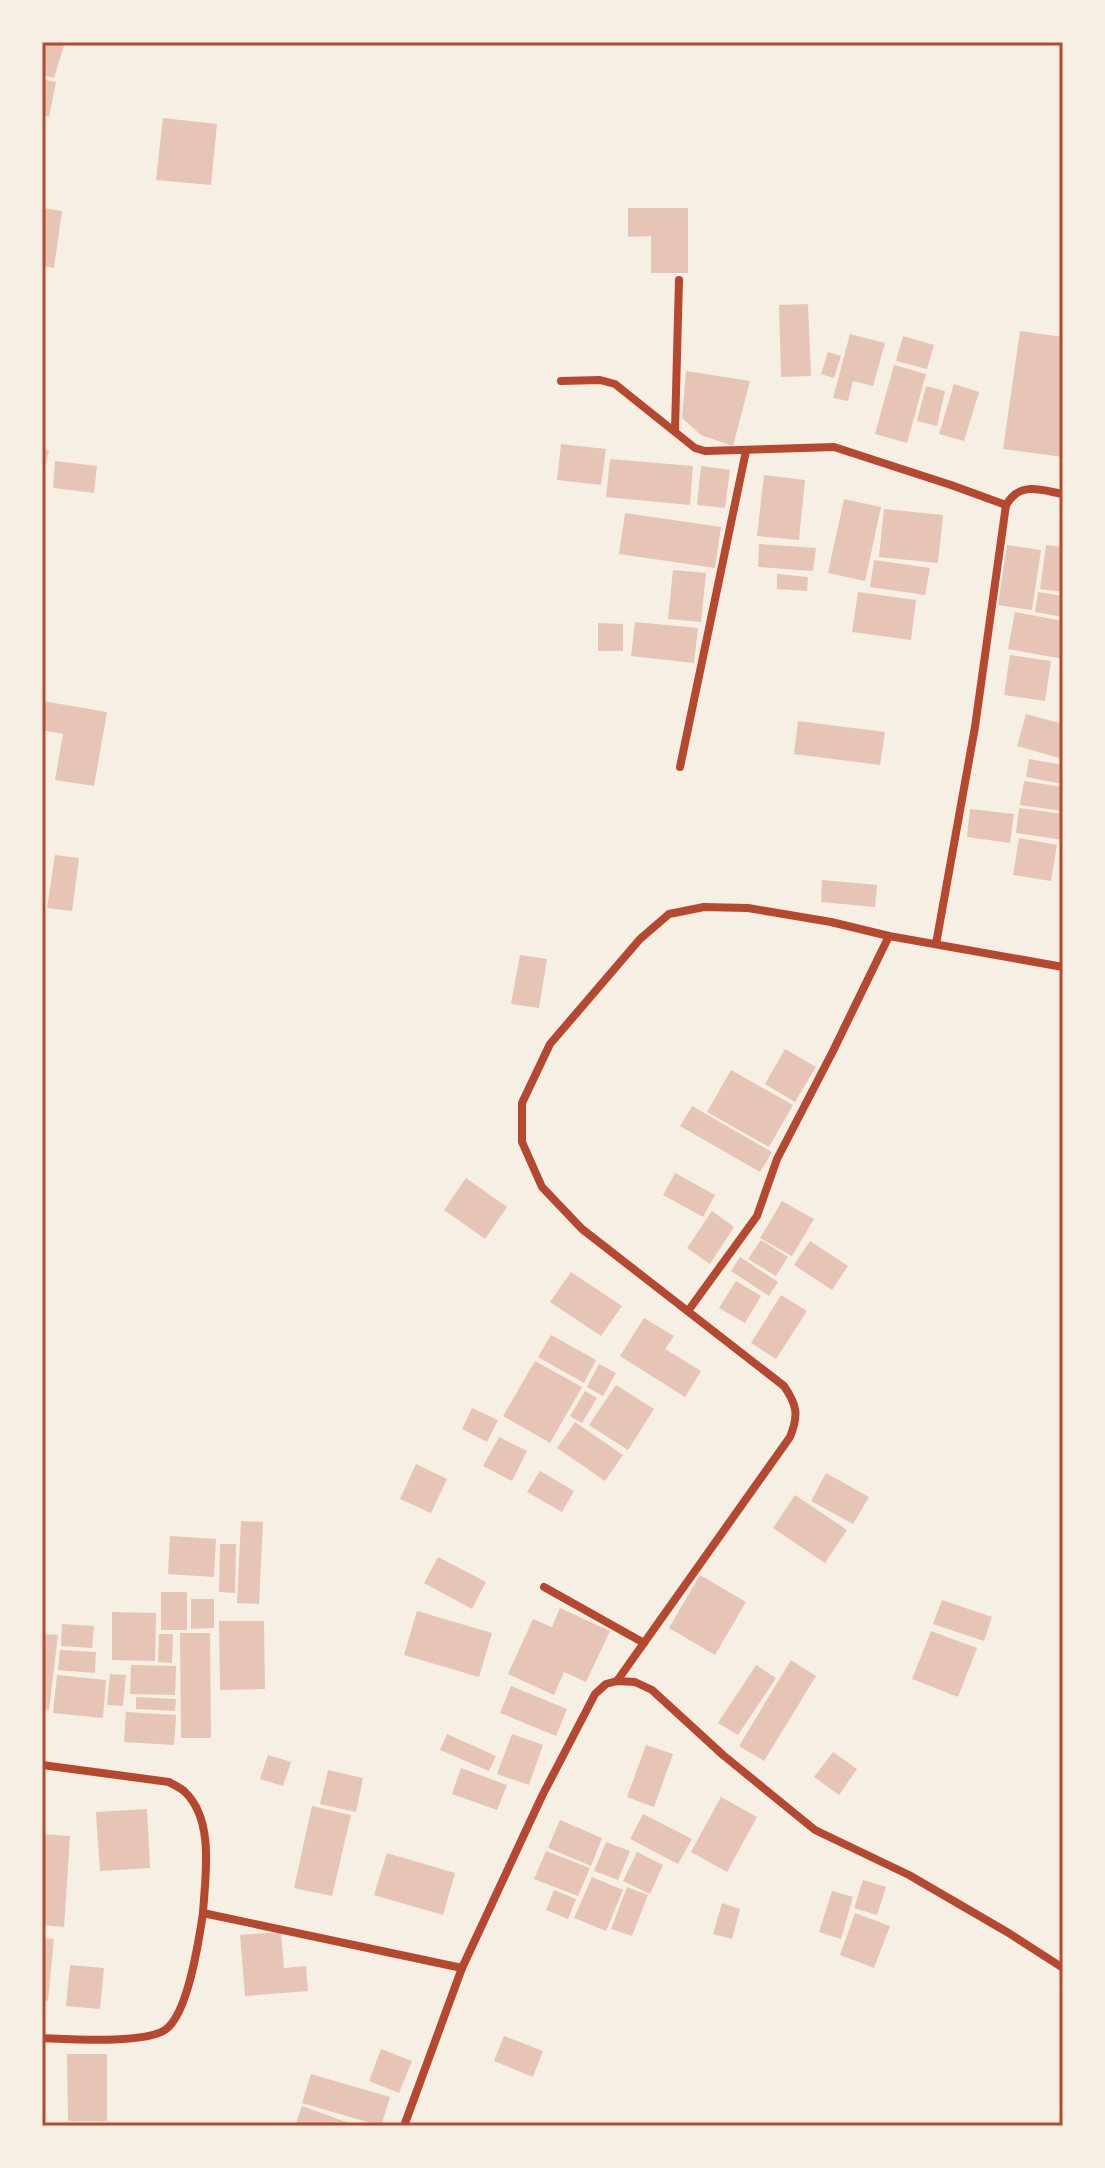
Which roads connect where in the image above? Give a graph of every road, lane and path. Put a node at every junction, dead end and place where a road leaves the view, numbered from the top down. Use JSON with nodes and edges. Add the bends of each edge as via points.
{"nodes":[{"id":1,"x":679,"y":280,"type":"dead end"},
{"id":2,"x":561,"y":381,"type":"dead end"},
{"id":3,"x":675,"y":430,"type":"junction"},
{"id":4,"x":746,"y":451,"type":"junction"},
{"id":5,"x":1063,"y":494,"type":"edge"},
{"id":6,"x":1006,"y":505,"type":"junction"},
{"id":7,"x":680,"y":767,"type":"dead end"},
{"id":8,"x":889,"y":936,"type":"junction"},
{"id":9,"x":936,"y":944,"type":"junction"},
{"id":10,"x":1063,"y":967,"type":"edge"},
{"id":11,"x":688,"y":1311,"type":"junction"},
{"id":12,"x":544,"y":1587,"type":"dead end"},
{"id":13,"x":644,"y":1643,"type":"junction"},
{"id":14,"x":617,"y":1681,"type":"junction"},
{"id":15,"x":42,"y":1765,"type":"edge"},
{"id":16,"x":203,"y":1913,"type":"junction"},
{"id":17,"x":462,"y":1968,"type":"junction"},
{"id":18,"x":1063,"y":1968,"type":"edge"},
{"id":19,"x":42,"y":2038,"type":"edge"},
{"id":20,"x":404,"y":2126,"type":"edge"}],
"edges":[{"from":1,"to":3,"type":"street"},
{"from":2,"to":3,"type":"street","via":[[615,384]]},
{"from":3,"to":4,"type":"street","via":[[705,451]]},
{"from":4,"to":6,"type":"street","via":[[834,447]]},
{"from":4,"to":7,"type":"street"},
{"from":5,"to":6,"type":"street","via":[[1028,487]]},
{"from":6,"to":9,"type":"street","via":[[975,727]]},
{"from":8,"to":9,"type":"street"},
{"from":8,"to":11,"type":"street","via":[[777,1159],[757,1216]]},
{"from":8,"to":11,"type":"street","via":[[748,908],[704,907],[669,914],[640,939],[550,1044],[522,1103],[522,1142],[542,1187],[582,1229]]},
{"from":9,"to":10,"type":"street"},
{"from":11,"to":13,"type":"street","via":[[784,1386],[796,1403],[797,1419],[790,1437]]},
{"from":12,"to":13,"type":"street"},
{"from":13,"to":14,"type":"street"},
{"from":14,"to":17,"type":"street","via":[[595,1694]]},
{"from":14,"to":18,"type":"street","via":[[652,1690],[815,1830],[909,1875]]},
{"from":15,"to":16,"type":"street","via":[[169,1782],[185,1792],[205,1841]]},
{"from":16,"to":17,"type":"street"},
{"from":16,"to":19,"type":"street","via":[[196,1959],[177,2018],[164,2031],[117,2039]]},
{"from":17,"to":20,"type":"street"}]}
